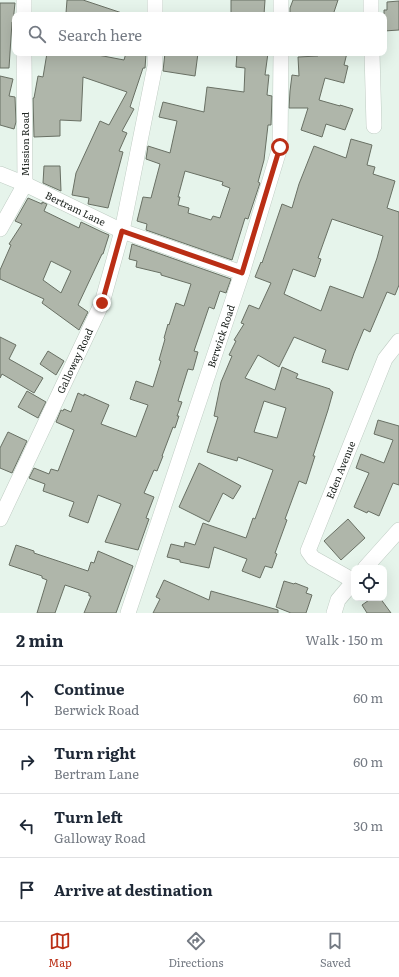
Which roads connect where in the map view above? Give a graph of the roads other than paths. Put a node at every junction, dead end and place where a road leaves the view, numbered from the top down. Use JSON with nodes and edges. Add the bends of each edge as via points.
{"nodes":[{"id":1,"x":24,"y":0,"type":"edge"},
{"id":2,"x":155,"y":0,"type":"edge"},
{"id":3,"x":281,"y":0,"type":"edge"},
{"id":4,"x":371,"y":0,"type":"edge"},
{"id":5,"x":24,"y":12,"type":"edge"},
{"id":6,"x":155,"y":12,"type":"edge"},
{"id":7,"x":281,"y":12,"type":"edge"},
{"id":8,"x":372,"y":12,"type":"edge"},
{"id":9,"x":24,"y":56,"type":"edge"},
{"id":10,"x":155,"y":56,"type":"edge"},
{"id":11,"x":281,"y":56,"type":"edge"},
{"id":12,"x":372,"y":56,"type":"edge"},
{"id":13,"x":374,"y":126,"type":"dead end"},
{"id":14,"x":0,"y":174,"type":"edge"},
{"id":15,"x":25,"y":184,"type":"junction"},
{"id":16,"x":0,"y":229,"type":"edge"},
{"id":17,"x":122,"y":231,"type":"junction"},
{"id":18,"x":242,"y":273,"type":"junction"},
{"id":19,"x":399,"y":341,"type":"edge"},
{"id":20,"x":0,"y":519,"type":"edge"},
{"id":21,"x":399,"y":530,"type":"edge"},
{"id":22,"x":368,"y":565,"type":"edge"},
{"id":23,"x":351,"y":579,"type":"edge"},
{"id":24,"x":351,"y":585,"type":"edge"},
{"id":25,"x":128,"y":613,"type":"edge"},
{"id":26,"x":334,"y":613,"type":"edge"}],
"edges":[{"from":1,"to":5,"type":"street"},
{"from":2,"to":6,"type":"street"},
{"from":3,"to":7,"type":"street"},
{"from":4,"to":8,"type":"street"},
{"from":9,"to":15,"type":"street","name":"Mission Road"},
{"from":10,"to":17,"type":"street","name":"Galloway Road"},
{"from":11,"to":18,"type":"street","name":"Berwick Road","via":[[280,147]]},
{"from":12,"to":13,"type":"street"},
{"from":14,"to":15,"type":"street","name":"Bertram Lane"},
{"from":15,"to":16,"type":"street","name":"Mission Road"},
{"from":15,"to":17,"type":"street","name":"Bertram Lane"},
{"from":17,"to":18,"type":"street","name":"Bertram Lane"},
{"from":17,"to":20,"type":"street","name":"Galloway Road","via":[[102,303]]},
{"from":18,"to":25,"type":"street","name":"Berwick Road"},
{"from":19,"to":23,"type":"street","name":"Eden Avenue","via":[[385,359],[308,551],[313,558]]},
{"from":21,"to":22,"type":"street"},
{"from":24,"to":26,"type":"street","via":[[338,600]]}]}
